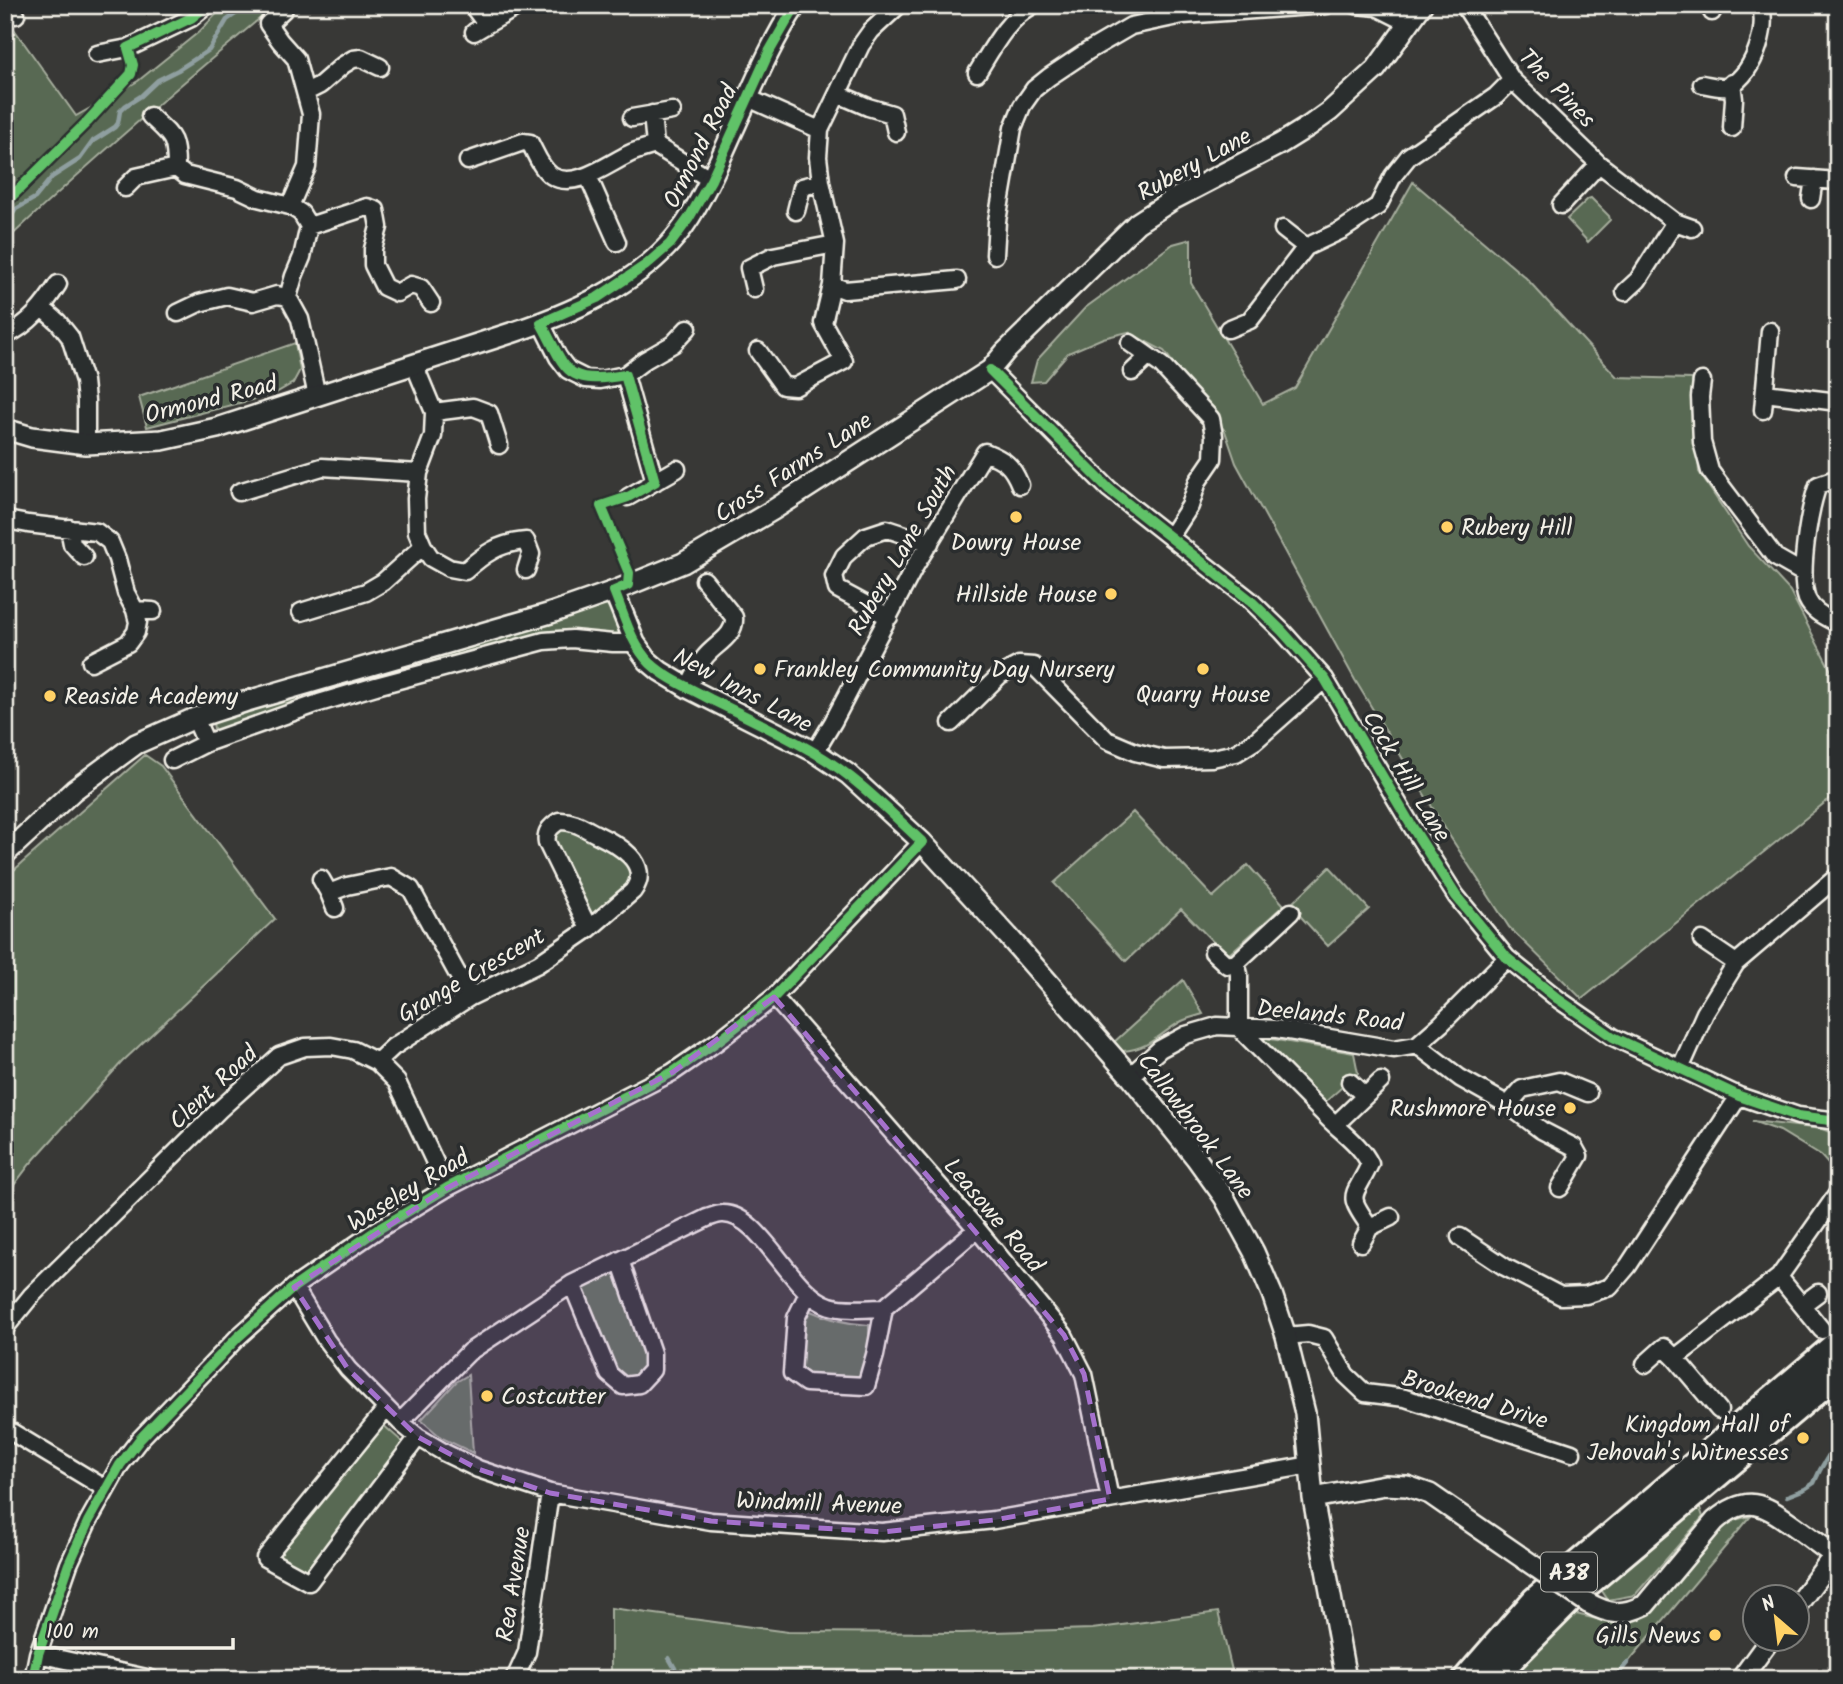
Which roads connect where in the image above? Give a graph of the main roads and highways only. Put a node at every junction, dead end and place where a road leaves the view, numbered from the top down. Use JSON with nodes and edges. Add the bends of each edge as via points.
{"nodes":[{"id":1,"x":1830,"y":1337,"type":"edge"},
{"id":2,"x":1838,"y":1372,"type":"edge"},
{"id":3,"x":1467,"y":1679,"type":"edge"},
{"id":4,"x":1490,"y":1679,"type":"edge"}],
"edges":[{"from":1,"to":3,"type":"highway","number":"A38","via":[[1535,1601]]},
{"from":2,"to":4,"type":"highway","number":"A38","via":[[1579,1590]]}]}
